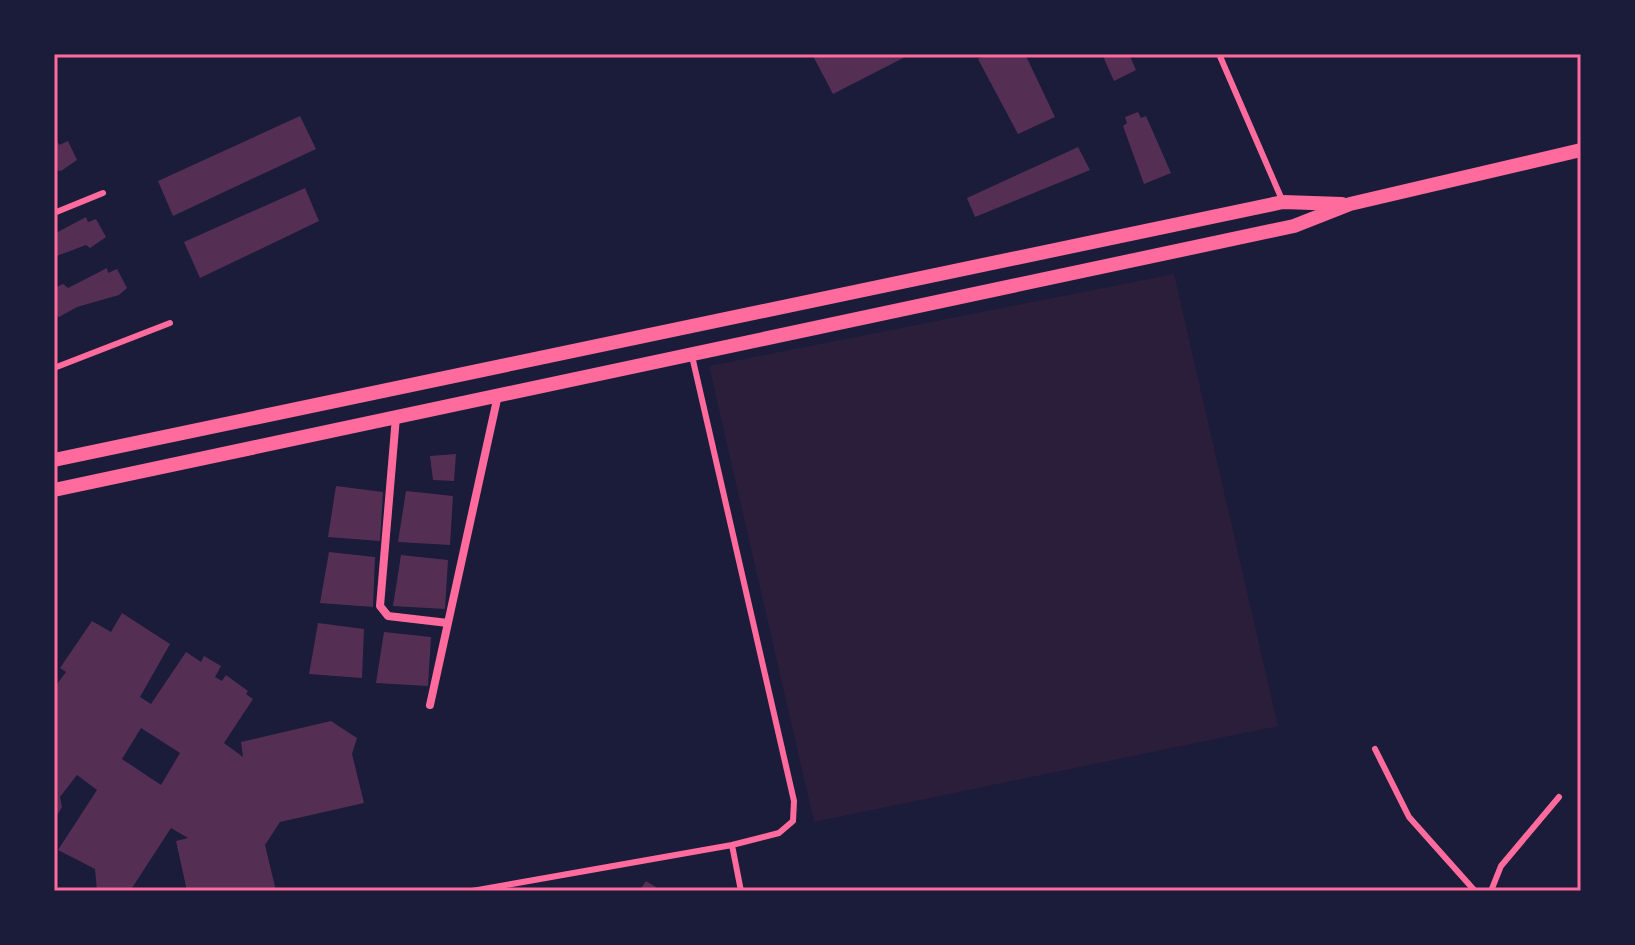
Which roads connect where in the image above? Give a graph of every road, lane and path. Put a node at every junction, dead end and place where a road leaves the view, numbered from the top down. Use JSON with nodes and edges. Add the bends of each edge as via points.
{"nodes":[{"id":1,"x":1219,"y":54,"type":"edge"},
{"id":2,"x":1581,"y":150,"type":"edge"},
{"id":3,"x":103,"y":193,"type":"dead end"},
{"id":4,"x":1283,"y":202,"type":"junction"},
{"id":5,"x":1350,"y":204,"type":"junction"},
{"id":6,"x":54,"y":213,"type":"edge"},
{"id":7,"x":878,"y":287,"type":"junction"},
{"id":8,"x":882,"y":314,"type":"junction"},
{"id":9,"x":170,"y":323,"type":"dead end"},
{"id":10,"x":691,"y":354,"type":"junction"},
{"id":11,"x":54,"y":368,"type":"edge"},
{"id":12,"x":498,"y":395,"type":"junction"},
{"id":13,"x":396,"y":417,"type":"junction"},
{"id":14,"x":54,"y":460,"type":"edge"},
{"id":15,"x":54,"y":490,"type":"edge"},
{"id":16,"x":448,"y":623,"type":"junction"},
{"id":17,"x":430,"y":705,"type":"dead end"},
{"id":18,"x":1375,"y":749,"type":"dead end"},
{"id":19,"x":1559,"y":797,"type":"dead end"},
{"id":20,"x":732,"y":845,"type":"junction"},
{"id":21,"x":472,"y":891,"type":"edge"},
{"id":22,"x":741,"y":891,"type":"edge"},
{"id":23,"x":1475,"y":891,"type":"edge"},
{"id":24,"x":1491,"y":891,"type":"edge"}],
"edges":[{"from":1,"to":4,"type":"lane"},
{"from":2,"to":5,"type":"street"},
{"from":3,"to":6,"type":"lane"},
{"from":4,"to":5,"type":"street"},
{"from":4,"to":7,"type":"street"},
{"from":5,"to":8,"type":"street","via":[[1294,226]]},
{"from":7,"to":8,"type":"street"},
{"from":7,"to":14,"type":"street"},
{"from":8,"to":10,"type":"street"},
{"from":9,"to":11,"type":"lane"},
{"from":10,"to":12,"type":"street"},
{"from":10,"to":20,"type":"lane","via":[[794,801],[788,828]]},
{"from":12,"to":13,"type":"street"},
{"from":12,"to":16,"type":"street"},
{"from":13,"to":15,"type":"street"},
{"from":13,"to":16,"type":"street","via":[[380,606],[388,616]]},
{"from":16,"to":17,"type":"street"},
{"from":18,"to":23,"type":"lane","via":[[1409,817]]},
{"from":19,"to":24,"type":"lane","via":[[1501,866]]},
{"from":20,"to":21,"type":"lane"},
{"from":20,"to":22,"type":"lane"}]}
